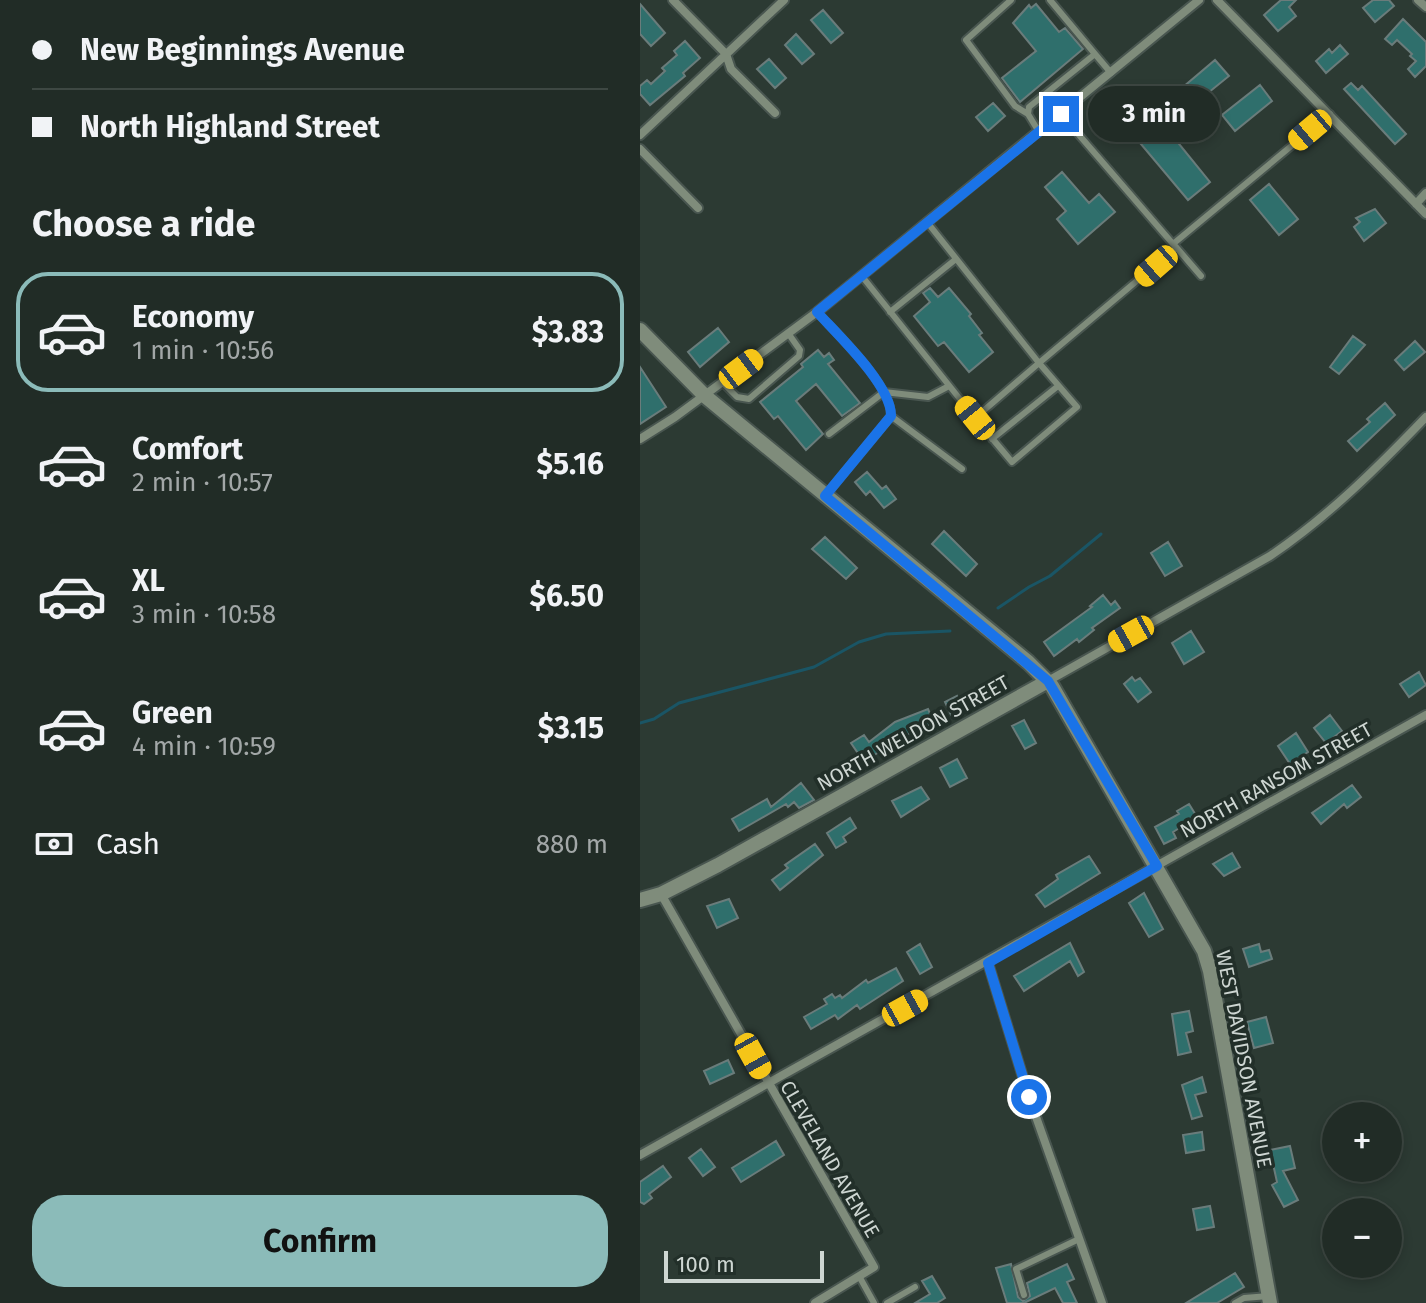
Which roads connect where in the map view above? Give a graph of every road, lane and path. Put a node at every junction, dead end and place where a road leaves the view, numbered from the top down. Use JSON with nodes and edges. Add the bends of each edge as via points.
{"nodes":[{"id":1,"x":673,"y":0,"type":"edge"},
{"id":2,"x":784,"y":0,"type":"edge"},
{"id":3,"x":1011,"y":0,"type":"edge"},
{"id":4,"x":1050,"y":0,"type":"edge"},
{"id":5,"x":1199,"y":0,"type":"edge"},
{"id":6,"x":1217,"y":0,"type":"edge"},
{"id":7,"x":1418,"y":0,"type":"edge"},
{"id":8,"x":1426,"y":7,"type":"edge"},
{"id":9,"x":726,"y":54,"type":"junction"},
{"id":10,"x":1095,"y":54,"type":"junction"},
{"id":11,"x":1111,"y":73,"type":"junction"},
{"id":12,"x":775,"y":113,"type":"dead end"},
{"id":13,"x":1028,"y":114,"type":"junction"},
{"id":14,"x":1061,"y":114,"type":"junction"},
{"id":15,"x":1330,"y":114,"type":"junction"},
{"id":16,"x":1039,"y":132,"type":"junction"},
{"id":17,"x":640,"y":135,"type":"edge"},
{"id":18,"x":640,"y":149,"type":"edge"},
{"id":19,"x":1426,"y":193,"type":"edge"},
{"id":20,"x":1416,"y":204,"type":"junction"},
{"id":21,"x":698,"y":208,"type":"dead end"},
{"id":22,"x":1426,"y":214,"type":"edge"},
{"id":23,"x":927,"y":222,"type":"junction"},
{"id":24,"x":1175,"y":246,"type":"junction"},
{"id":25,"x":956,"y":259,"type":"junction"},
{"id":26,"x":861,"y":275,"type":"junction"},
{"id":27,"x":1201,"y":276,"type":"dead end"},
{"id":28,"x":817,"y":312,"type":"junction"},
{"id":29,"x":890,"y":312,"type":"junction"},
{"id":30,"x":788,"y":333,"type":"junction"},
{"id":31,"x":642,"y":335,"type":"edge"},
{"id":32,"x":1039,"y":363,"type":"junction"},
{"id":33,"x":723,"y":383,"type":"junction"},
{"id":34,"x":949,"y":386,"type":"junction"},
{"id":35,"x":1058,"y":386,"type":"junction"},
{"id":36,"x":884,"y":392,"type":"junction"},
{"id":37,"x":705,"y":396,"type":"junction"},
{"id":38,"x":891,"y":416,"type":"junction"},
{"id":39,"x":1426,"y":417,"type":"edge"},
{"id":40,"x":975,"y":418,"type":"junction"},
{"id":41,"x":829,"y":434,"type":"dead end"},
{"id":42,"x":640,"y":439,"type":"edge"},
{"id":43,"x":992,"y":439,"type":"junction"},
{"id":44,"x":962,"y":469,"type":"dead end"},
{"id":45,"x":825,"y":496,"type":"junction"},
{"id":46,"x":1048,"y":681,"type":"junction"},
{"id":47,"x":1426,"y":715,"type":"edge"},
{"id":48,"x":1157,"y":866,"type":"junction"},
{"id":49,"x":661,"y":894,"type":"junction"},
{"id":50,"x":640,"y":900,"type":"edge"},
{"id":51,"x":988,"y":963,"type":"junction"},
{"id":52,"x":768,"y":1084,"type":"junction"},
{"id":53,"x":640,"y":1155,"type":"edge"},
{"id":54,"x":1079,"y":1239,"type":"junction"},
{"id":55,"x":859,"y":1276,"type":"junction"},
{"id":56,"x":915,"y":1287,"type":"dead end"},
{"id":57,"x":1024,"y":1295,"type":"dead end"},
{"id":58,"x":830,"y":1299,"type":"edge"},
{"id":59,"x":1269,"y":1300,"type":"edge"},
{"id":60,"x":815,"y":1303,"type":"edge"},
{"id":61,"x":874,"y":1303,"type":"edge"},
{"id":62,"x":887,"y":1303,"type":"edge"},
{"id":63,"x":1102,"y":1303,"type":"edge"},
{"id":64,"x":1235,"y":1303,"type":"edge"}],
"edges":[{"from":1,"to":9,"type":"street"},
{"from":2,"to":9,"type":"street"},
{"from":3,"to":13,"type":"lane","via":[[966,40],[1015,106]]},
{"from":4,"to":10,"type":"lane"},
{"from":5,"to":11,"type":"street"},
{"from":6,"to":15,"type":"street"},
{"from":7,"to":8,"type":"street"},
{"from":9,"to":12,"type":"street","via":[[731,69]]},
{"from":9,"to":17,"type":"street"},
{"from":10,"to":11,"type":"lane"},
{"from":10,"to":13,"type":"lane","via":[[1029,107]]},
{"from":11,"to":14,"type":"street"},
{"from":13,"to":16,"type":"lane"},
{"from":14,"to":16,"type":"street"},
{"from":14,"to":24,"type":"lane"},
{"from":15,"to":20,"type":"street"},
{"from":15,"to":24,"type":"lane"},
{"from":16,"to":23,"type":"street"},
{"from":18,"to":21,"type":"street"},
{"from":19,"to":20,"type":"street"},
{"from":20,"to":22,"type":"street"},
{"from":23,"to":25,"type":"lane"},
{"from":23,"to":26,"type":"street"},
{"from":24,"to":27,"type":"lane"},
{"from":24,"to":32,"type":"lane"},
{"from":25,"to":29,"type":"lane"},
{"from":25,"to":32,"type":"lane"},
{"from":26,"to":28,"type":"street"},
{"from":26,"to":29,"type":"lane"},
{"from":28,"to":30,"type":"street"},
{"from":28,"to":36,"type":"lane"},
{"from":29,"to":34,"type":"lane"},
{"from":30,"to":33,"type":"street"},
{"from":30,"to":33,"type":"lane","via":[[799,356],[749,399],[737,397]]},
{"from":31,"to":37,"type":"street","name":"WEST DAVIDSON AVENUE"},
{"from":32,"to":35,"type":"lane"},
{"from":32,"to":40,"type":"lane"},
{"from":33,"to":37,"type":"street"},
{"from":34,"to":36,"type":"lane","via":[[928,397]]},
{"from":34,"to":40,"type":"lane"},
{"from":35,"to":43,"type":"lane"},
{"from":35,"to":43,"type":"lane","via":[[1077,407],[1012,462]]},
{"from":36,"to":38,"type":"lane"},
{"from":36,"to":41,"type":"lane"},
{"from":37,"to":42,"type":"street"},
{"from":37,"to":45,"type":"street","name":"WEST DAVIDSON AVENUE"},
{"from":38,"to":44,"type":"lane"},
{"from":38,"to":45,"type":"lane"},
{"from":39,"to":46,"type":"street","name":"NORTH WELDON STREET","via":[[1346,499],[1304,533]]},
{"from":40,"to":43,"type":"lane"},
{"from":45,"to":46,"type":"street","name":"WEST DAVIDSON AVENUE"},
{"from":46,"to":48,"type":"street","name":"WEST DAVIDSON AVENUE"},
{"from":46,"to":49,"type":"street","name":"NORTH WELDON STREET"},
{"from":47,"to":48,"type":"street","name":"NORTH RANSOM STREET"},
{"from":48,"to":51,"type":"street","name":"NORTH RANSOM STREET"},
{"from":48,"to":59,"type":"street","name":"WEST DAVIDSON AVENUE","via":[[1210,971]]},
{"from":49,"to":50,"type":"street","name":"NORTH WELDON STREET"},
{"from":49,"to":52,"type":"street","name":"CLEVELAND AVENUE"},
{"from":51,"to":52,"type":"street","name":"NORTH RANSOM STREET"},
{"from":51,"to":54,"type":"street"},
{"from":52,"to":53,"type":"street","name":"NORTH RANSOM STREET"},
{"from":52,"to":55,"type":"street","name":"CLEVELAND AVENUE","via":[[874,1267]]},
{"from":54,"to":57,"type":"lane","via":[[1016,1269]]},
{"from":54,"to":63,"type":"street"},
{"from":55,"to":58,"type":"street"},
{"from":55,"to":61,"type":"lane"},
{"from":56,"to":62,"type":"lane"},
{"from":58,"to":60,"type":"street"},
{"from":59,"to":64,"type":"lane","via":[[1244,1298]]}]}
